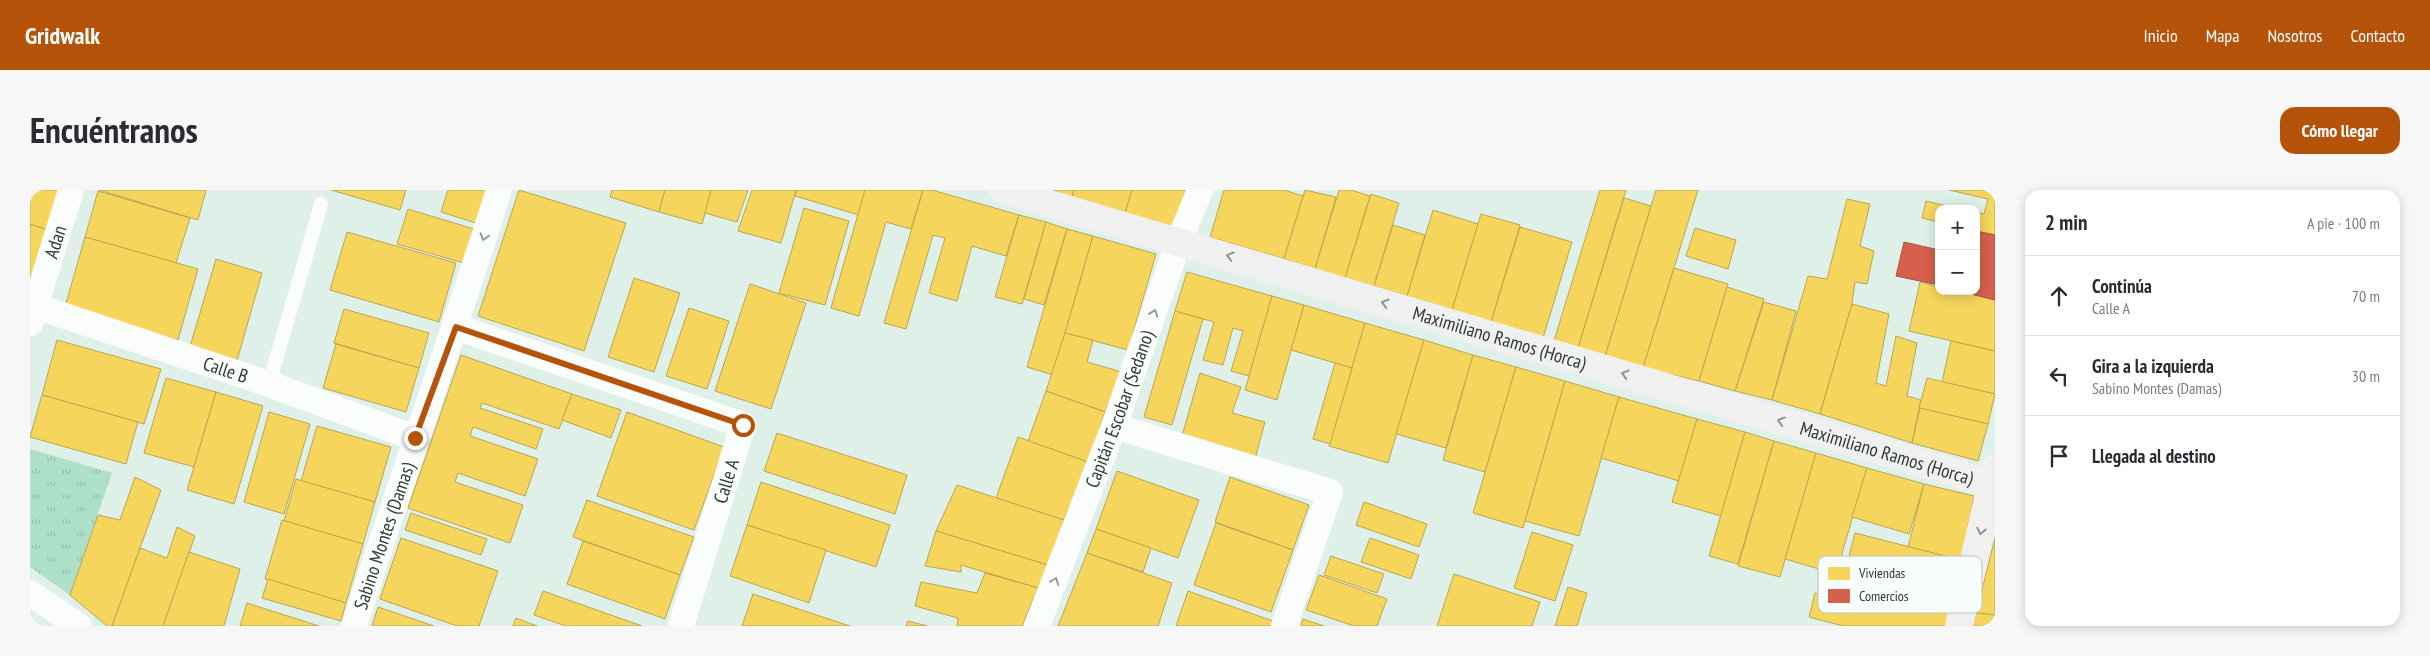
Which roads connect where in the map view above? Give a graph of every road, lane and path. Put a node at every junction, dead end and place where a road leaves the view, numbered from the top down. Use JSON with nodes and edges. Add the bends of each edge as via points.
{"nodes":[{"id":1,"x":71,"y":190,"type":"edge"},
{"id":2,"x":498,"y":190,"type":"edge"},
{"id":3,"x":1003,"y":190,"type":"edge"},
{"id":4,"x":1200,"y":190,"type":"edge"},
{"id":5,"x":321,"y":204,"type":"dead end"},
{"id":6,"x":1179,"y":241,"type":"junction"},
{"id":7,"x":33,"y":314,"type":"edge"},
{"id":8,"x":456,"y":327,"type":"junction"},
{"id":9,"x":270,"y":384,"type":"junction"},
{"id":10,"x":1114,"y":426,"type":"junction"},
{"id":11,"x":415,"y":438,"type":"junction"},
{"id":12,"x":1994,"y":479,"type":"edge"},
{"id":13,"x":1976,"y":556,"type":"edge"},
{"id":14,"x":30,"y":593,"type":"edge"},
{"id":15,"x":1962,"y":613,"type":"edge"},
{"id":16,"x":80,"y":626,"type":"edge"},
{"id":17,"x":354,"y":626,"type":"edge"},
{"id":18,"x":680,"y":626,"type":"edge"},
{"id":19,"x":1037,"y":626,"type":"edge"},
{"id":20,"x":1284,"y":626,"type":"edge"},
{"id":21,"x":1959,"y":626,"type":"edge"}],
"edges":[{"from":1,"to":7,"type":"street","name":"Adan"},
{"from":2,"to":8,"type":"street","name":"Sabino Montes (Damas)","one_way":true},
{"from":3,"to":6,"type":"street","name":"Maximiliano Ramos (Horca)"},
{"from":4,"to":6,"type":"street","name":"Capitán Escobar (Sedano)"},
{"from":5,"to":9,"type":"lane"},
{"from":10,"to":6,"type":"street","name":"Capitán Escobar (Sedano)","one_way":true},
{"from":12,"to":6,"type":"street","name":"Maximiliano Ramos (Horca)","one_way":true},
{"from":7,"to":9,"type":"street","name":"Calle B"},
{"from":8,"to":11,"type":"street","name":"Sabino Montes (Damas)"},
{"from":8,"to":18,"type":"street","name":"Calle A","via":[[743,425]]},
{"from":9,"to":11,"type":"street","name":"Calle B"},
{"from":19,"to":10,"type":"street","name":"Capitán Escobar (Sedano)","one_way":true},
{"from":10,"to":20,"type":"street","via":[[1330,492]]},
{"from":11,"to":17,"type":"street","name":"Sabino Montes (Damas)"},
{"from":12,"to":13,"type":"street","one_way":true},
{"from":14,"to":16,"type":"street"},
{"from":15,"to":21,"type":"street","one_way":true}]}
